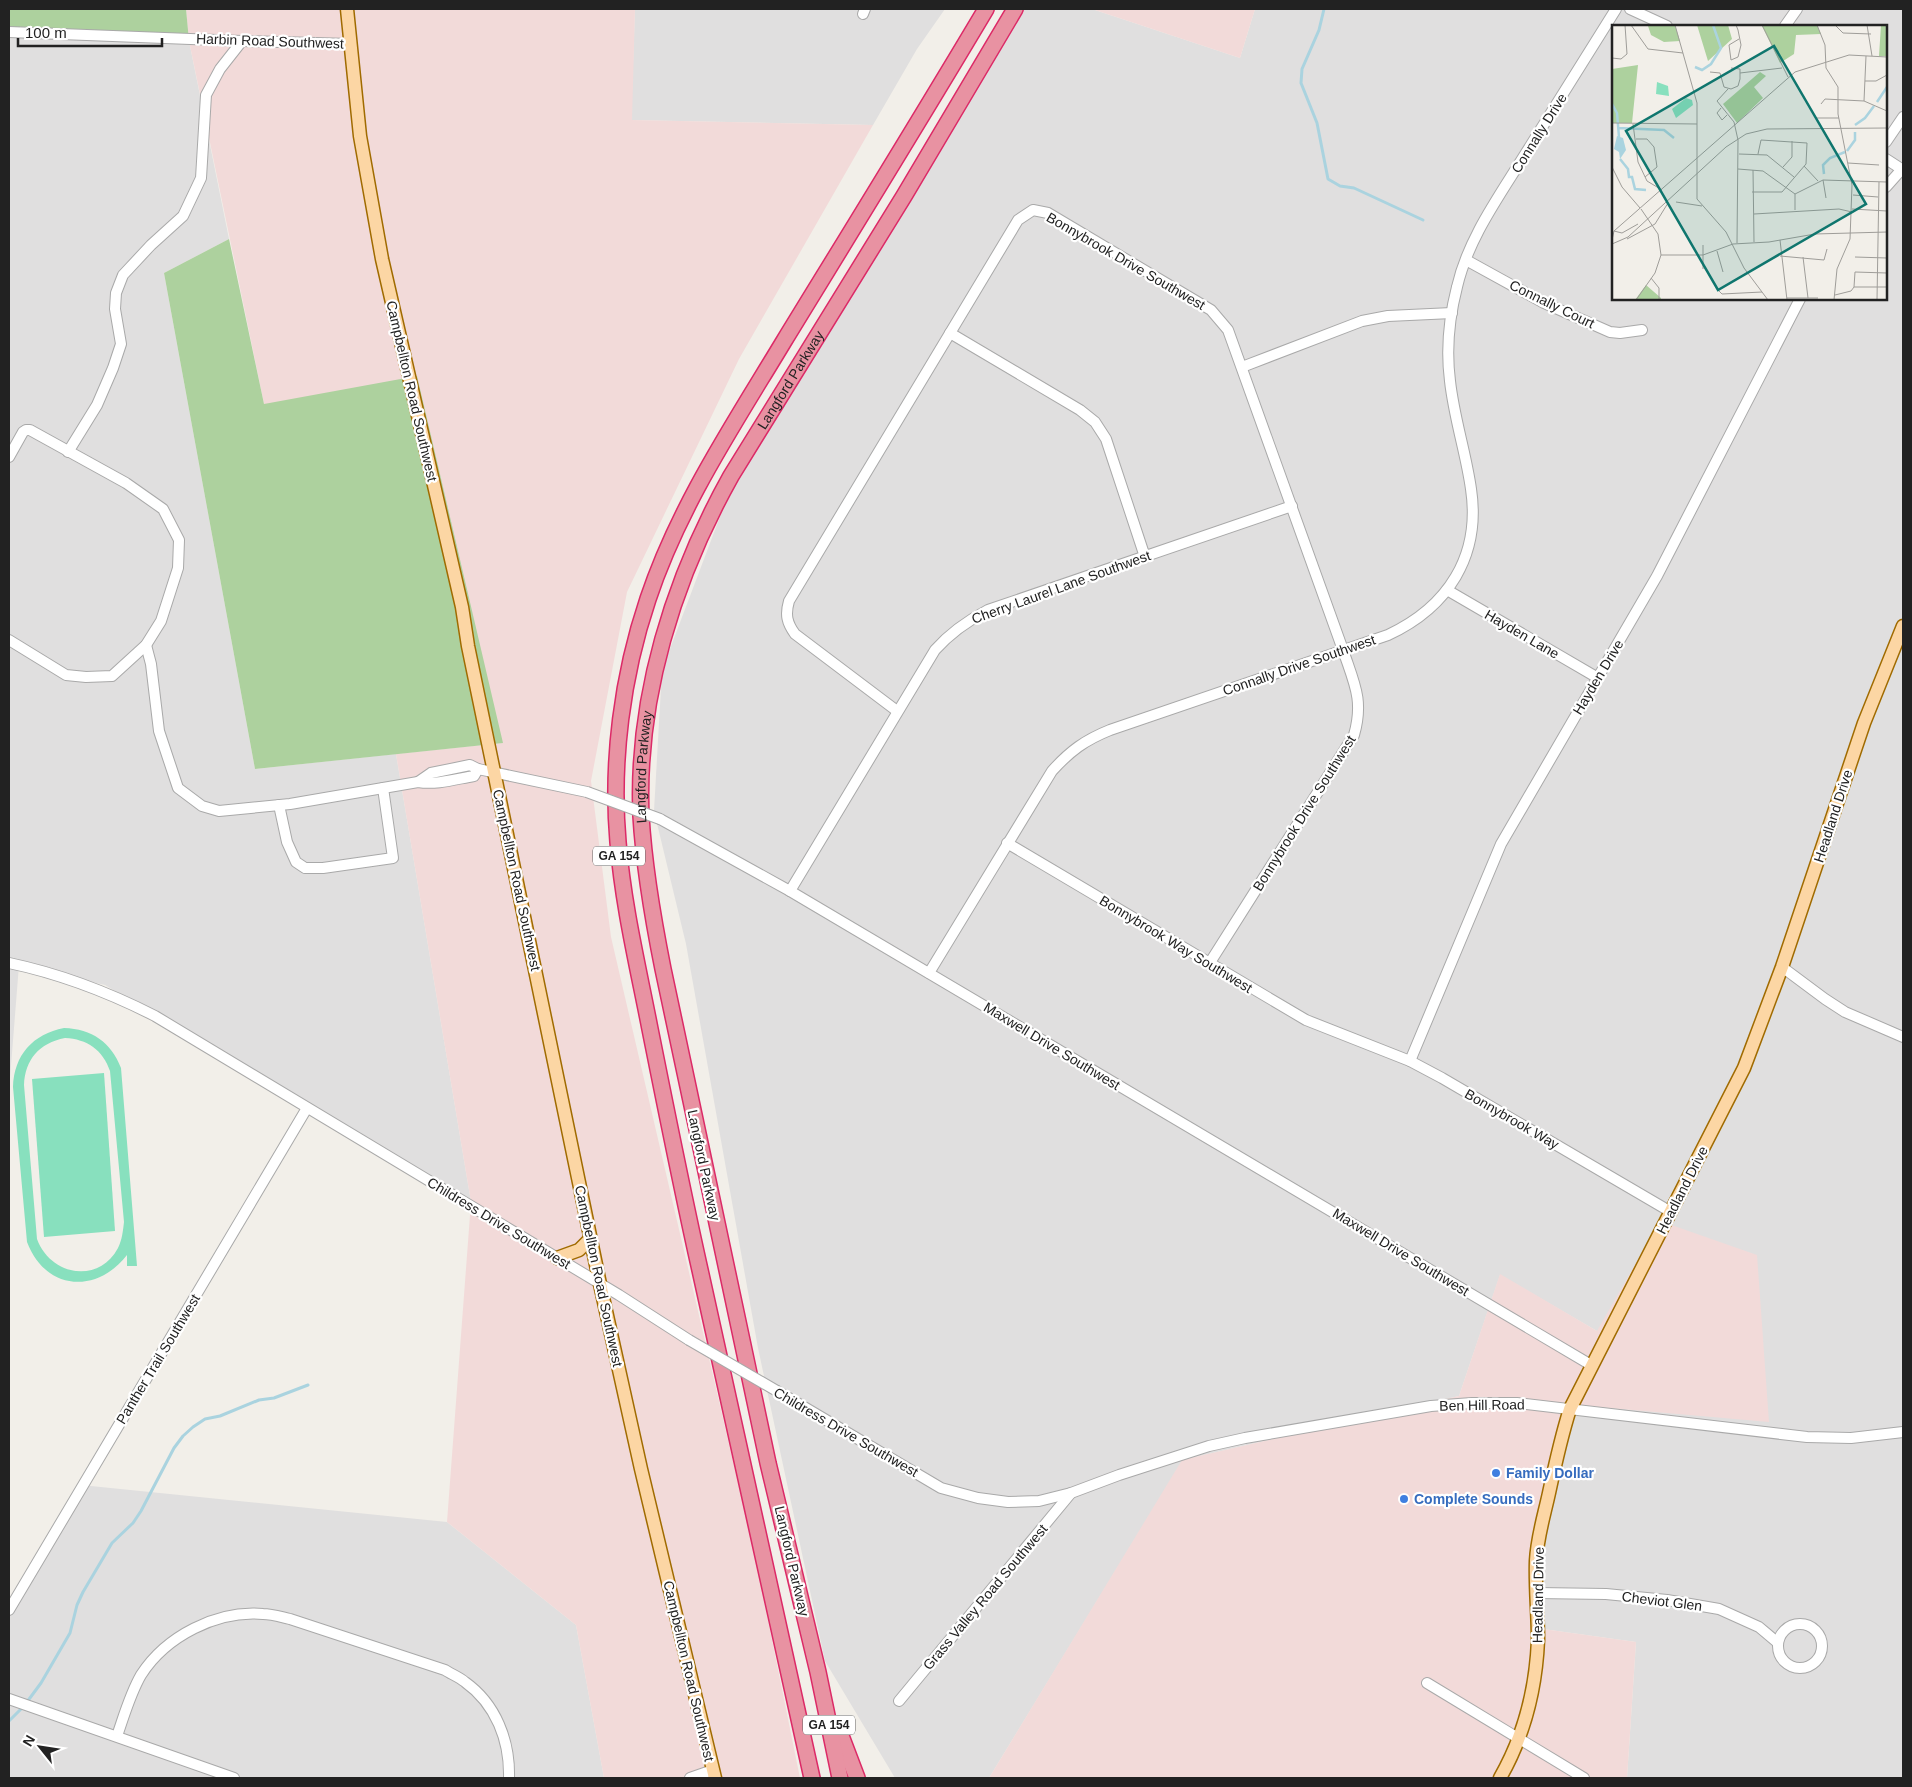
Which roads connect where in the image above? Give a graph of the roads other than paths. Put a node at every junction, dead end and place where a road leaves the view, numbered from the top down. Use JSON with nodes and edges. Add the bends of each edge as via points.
{"nodes":[{"id":1,"x":347,"y":9,"type":"edge"},
{"id":2,"x":986,"y":9,"type":"edge"},
{"id":3,"x":1015,"y":9,"type":"edge"},
{"id":4,"x":1616,"y":9,"type":"edge"},
{"id":5,"x":1630,"y":9,"type":"edge"},
{"id":6,"x":1797,"y":9,"type":"edge"},
{"id":7,"x":1665,"y":25,"type":"edge"},
{"id":8,"x":1786,"y":25,"type":"edge"},
{"id":9,"x":9,"y":32,"type":"edge"},
{"id":10,"x":242,"y":41,"type":"junction"},
{"id":11,"x":351,"y":44,"type":"junction"},
{"id":12,"x":1903,"y":117,"type":"edge"},
{"id":13,"x":1887,"y":141,"type":"edge"},
{"id":14,"x":1887,"y":160,"type":"edge"},
{"id":15,"x":1903,"y":170,"type":"edge"},
{"id":16,"x":1887,"y":186,"type":"edge"},
{"id":17,"x":1466,"y":260,"type":"junction"},
{"id":18,"x":1799,"y":300,"type":"edge"},
{"id":19,"x":1452,"y":313,"type":"junction"},
{"id":20,"x":1642,"y":330,"type":"dead end"},
{"id":21,"x":950,"y":333,"type":"junction"},
{"id":22,"x":1242,"y":367,"type":"junction"},
{"id":23,"x":68,"y":452,"type":"junction"},
{"id":24,"x":9,"y":457,"type":"edge"},
{"id":25,"x":1292,"y":506,"type":"junction"},
{"id":26,"x":1145,"y":557,"type":"junction"},
{"id":27,"x":1447,"y":590,"type":"junction"},
{"id":28,"x":1903,"y":626,"type":"edge"},
{"id":29,"x":9,"y":640,"type":"edge"},
{"id":30,"x":146,"y":646,"type":"junction"},
{"id":31,"x":1343,"y":650,"type":"junction"},
{"id":32,"x":1598,"y":678,"type":"junction"},
{"id":33,"x":897,"y":711,"type":"junction"},
{"id":34,"x":494,"y":771,"type":"junction"},
{"id":35,"x":383,"y":788,"type":"junction"},
{"id":36,"x":280,"y":805,"type":"junction"},
{"id":37,"x":1007,"y":843,"type":"junction"},
{"id":38,"x":790,"y":891,"type":"junction"},
{"id":39,"x":9,"y":963,"type":"edge"},
{"id":40,"x":1209,"y":964,"type":"junction"},
{"id":41,"x":1782,"y":967,"type":"junction"},
{"id":42,"x":929,"y":973,"type":"junction"},
{"id":43,"x":1349,"y":1037,"type":"joint"},
{"id":44,"x":1903,"y":1037,"type":"edge"},
{"id":45,"x":1410,"y":1061,"type":"junction"},
{"id":46,"x":307,"y":1108,"type":"junction"},
{"id":47,"x":1671,"y":1212,"type":"junction"},
{"id":48,"x":590,"y":1239,"type":"junction"},
{"id":49,"x":557,"y":1258,"type":"junction"},
{"id":50,"x":600,"y":1284,"type":"junction"},
{"id":51,"x":1591,"y":1365,"type":"junction"},
{"id":52,"x":1570,"y":1409,"type":"junction"},
{"id":53,"x":1903,"y":1432,"type":"edge"},
{"id":54,"x":1071,"y":1493,"type":"junction"},
{"id":55,"x":1536,"y":1593,"type":"junction"},
{"id":56,"x":9,"y":1610,"type":"edge"},
{"id":57,"x":1778,"y":1643,"type":"junction"},
{"id":58,"x":818,"y":1672,"type":"junction"},
{"id":59,"x":1427,"y":1683,"type":"dead end"},
{"id":60,"x":9,"y":1699,"type":"edge"},
{"id":61,"x":900,"y":1701,"type":"dead end"},
{"id":62,"x":117,"y":1736,"type":"junction"},
{"id":63,"x":1519,"y":1740,"type":"junction"},
{"id":64,"x":714,"y":1774,"type":"edge"},
{"id":65,"x":234,"y":1778,"type":"edge"},
{"id":66,"x":509,"y":1778,"type":"edge"},
{"id":67,"x":690,"y":1778,"type":"edge"},
{"id":68,"x":812,"y":1778,"type":"edge"},
{"id":69,"x":840,"y":1778,"type":"edge"},
{"id":70,"x":857,"y":1778,"type":"edge"},
{"id":71,"x":1500,"y":1778,"type":"edge"},
{"id":72,"x":1584,"y":1778,"type":"edge"}],
"edges":[{"from":1,"to":11,"type":"main road","name":"Campbellton Road Southwest"},
{"from":2,"to":68,"type":"highway","name":"Langford Parkway","number":"GA 154","via":[[685,510],[646,604],[631,662],[621,722],[616,808],[625,900],[680,1180]]},
{"from":3,"to":58,"type":"highway","name":"Langford Parkway","number":"GA 154","via":[[714,507],[684,575],[666,630],[648,711],[641,815],[656,936],[764,1443]]},
{"from":4,"to":17,"type":"street","name":"Connally Drive","via":[[1486,217]]},
{"from":5,"to":7,"type":"street"},
{"from":6,"to":8,"type":"street"},
{"from":9,"to":10,"type":"street","name":"Harbin Road Southwest"},
{"from":10,"to":11,"type":"street","name":"Harbin Road Southwest"},
{"from":10,"to":23,"type":"street","via":[[220,69],[206,95],[201,178],[183,216],[124,275],[116,293],[115,309],[121,344],[97,404]]},
{"from":11,"to":34,"type":"main road","name":"Campbellton Road Southwest","via":[[360,136],[382,259],[460,597]]},
{"from":12,"to":13,"type":"street"},
{"from":14,"to":15,"type":"street"},
{"from":15,"to":16,"type":"street"},
{"from":17,"to":19,"type":"street","name":"Connally Drive Southwest"},
{"from":17,"to":20,"type":"street","name":"Connally Court","via":[[1544,302],[1610,332]]},
{"from":18,"to":32,"type":"street","name":"Hayden Drive","via":[[1657,576]]},
{"from":19,"to":22,"type":"street","via":[[1388,316],[1362,321]]},
{"from":19,"to":27,"type":"street","name":"Connally Drive Southwest","via":[[1450,381],[1473,514],[1466,554]]},
{"from":21,"to":22,"type":"street","name":"Bonnybrook Drive Southwest","via":[[1018,220],[1033,210],[1048,213],[1211,310],[1228,330]]},
{"from":21,"to":26,"type":"street","via":[[1095,422],[1106,440]]},
{"from":21,"to":33,"type":"street","name":"Bonnybrook Drive Southwest","via":[[786,612],[788,625],[795,634]]},
{"from":22,"to":25,"type":"street","name":"Bonnybrook Drive Southwest"},
{"from":23,"to":24,"type":"street","via":[[28,429]]},
{"from":23,"to":30,"type":"street","via":[[126,483],[163,509],[179,540],[178,568],[161,621]]},
{"from":25,"to":26,"type":"street","name":"Cherry Laurel Lane Southwest"},
{"from":25,"to":31,"type":"street","name":"Bonnybrook Drive Southwest"},
{"from":26,"to":33,"type":"street","name":"Cherry Laurel Lane Southwest","via":[[988,610],[966,621],[934,650]]},
{"from":27,"to":31,"type":"street","name":"Connally Drive Southwest","via":[[1429,610],[1407,626]]},
{"from":27,"to":32,"type":"street","name":"Hayden Lane"},
{"from":28,"to":41,"type":"main road","name":"Headland Drive","via":[[1864,723]]},
{"from":29,"to":30,"type":"street","via":[[66,675],[86,677],[112,676]]},
{"from":30,"to":36,"type":"street","name":"Campbellton Road Southwest","via":[[159,731],[178,788],[202,806],[219,811]]},
{"from":31,"to":37,"type":"street","name":"Connally Drive Southwest","via":[[1088,739],[1069,752],[1052,771]]},
{"from":31,"to":40,"type":"street","name":"Bonnybrook Drive Southwest","via":[[1359,698],[1359,718],[1354,735]]},
{"from":32,"to":45,"type":"street","name":"Hayden Drive","via":[[1501,844]]},
{"from":33,"to":38,"type":"street","name":"Cherry Laurel Lane Southwest"},
{"from":34,"to":35,"type":"street","name":"Campbellton Road Southwest","via":[[478,769],[474,776]]},
{"from":34,"to":38,"type":"street","name":"Maxwell Drive Southwest","bridge":true,"via":[[587,792],[660,819]]},
{"from":34,"to":48,"type":"main road","name":"Campbellton Road Southwest"},
{"from":35,"to":36,"type":"street","name":"Campbellton Road Southwest"},
{"from":35,"to":36,"type":"street","via":[[393,858],[305,868],[296,862],[287,842]]},
{"from":37,"to":40,"type":"street","name":"Bonnybrook Way Southwest"},
{"from":37,"to":42,"type":"street","name":"Connally Drive Southwest"},
{"from":38,"to":42,"type":"street","name":"Maxwell Drive Southwest"},
{"from":39,"to":46,"type":"street","name":"Childress Drive Southwest","via":[[77,981],[118,997]]},
{"from":40,"to":43,"type":"street","name":"Bonnybrook Way Southwest","via":[[1306,1020]]},
{"from":41,"to":44,"type":"street","via":[[1845,1012]]},
{"from":41,"to":47,"type":"main road","name":"Headland Drive","via":[[1744,1068]]},
{"from":42,"to":51,"type":"street","name":"Maxwell Drive Southwest"},
{"from":43,"to":45,"type":"street","name":"Bonnybrook Way"},
{"from":45,"to":47,"type":"street","name":"Bonnybrook Way"},
{"from":46,"to":49,"type":"street","name":"Childress Drive Southwest"},
{"from":46,"to":56,"type":"street","name":"Panther Trail Southwest"},
{"from":47,"to":51,"type":"main road","name":"Headland Drive"},
{"from":48,"to":49,"type":"main road","via":[[579,1250]]},
{"from":48,"to":50,"type":"main road","name":"Campbellton Road Southwest"},
{"from":49,"to":50,"type":"street","name":"Childress Drive Southwest"},
{"from":50,"to":54,"type":"street","name":"Childress Drive Southwest","bridge":true,"via":[[942,1488],[1008,1502]]},
{"from":50,"to":64,"type":"main road","name":"Campbellton Road Southwest"},
{"from":51,"to":52,"type":"main road","name":"Headland Drive"},
{"from":52,"to":53,"type":"street","name":"Ben Hill Road","via":[[1807,1437],[1851,1438]]},
{"from":52,"to":54,"type":"street","name":"Ben Hill Road","via":[[1517,1403],[1472,1403],[1368,1416],[1209,1446]]},
{"from":52,"to":55,"type":"main road","name":"Headland Drive","via":[[1539,1536]]},
{"from":54,"to":61,"type":"street","name":"Grass Valley Road Southwest"},
{"from":55,"to":57,"type":"street","name":"Cheviot Glen","via":[[1606,1594],[1719,1609],[1759,1627]]},
{"from":55,"to":63,"type":"main road","name":"Headland Drive","via":[[1536,1673]]},
{"from":57,"to":57,"type":"street","name":"Cheviot Glen","via":[[1782,1660],[1797,1668],[1813,1664],[1820,1655],[1820,1638],[1813,1628],[1803,1624],[1786,1628]]},
{"from":58,"to":69,"type":"highway","name":"Langford Parkway","number":"GA 154"},
{"from":58,"to":70,"type":"highway"},
{"from":59,"to":63,"type":"street"},
{"from":60,"to":62,"type":"street"},
{"from":62,"to":65,"type":"street"},
{"from":62,"to":66,"type":"street","via":[[141,1675],[177,1638],[208,1622],[234,1615],[263,1614],[290,1619],[426,1664],[465,1681],[482,1697],[499,1722],[508,1751]]},
{"from":63,"to":71,"type":"main road","name":"Headland Drive"},
{"from":63,"to":72,"type":"street"},
{"from":64,"to":67,"type":"street"}]}
